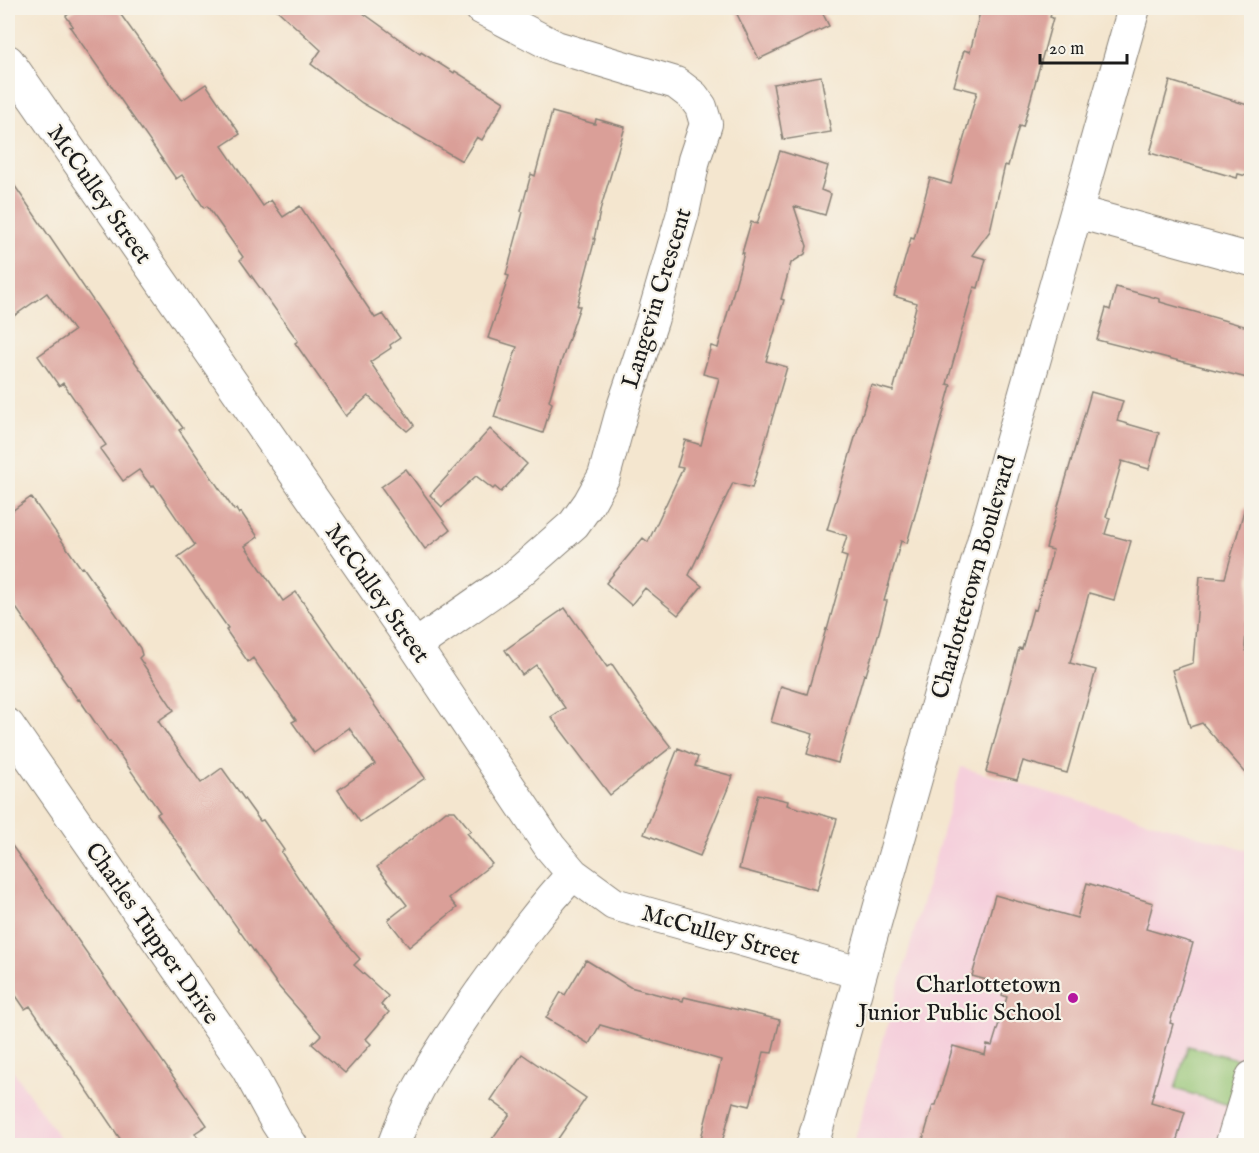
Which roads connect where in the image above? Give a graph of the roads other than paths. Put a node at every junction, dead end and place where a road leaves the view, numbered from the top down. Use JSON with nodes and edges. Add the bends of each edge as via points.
{"nodes":[{"id":1,"x":482,"y":8,"type":"edge"},
{"id":2,"x":1134,"y":8,"type":"edge"},
{"id":3,"x":8,"y":61,"type":"edge"},
{"id":4,"x":1077,"y":212,"type":"junction"},
{"id":5,"x":1251,"y":260,"type":"edge"},
{"id":6,"x":415,"y":646,"type":"junction"},
{"id":7,"x":8,"y":724,"type":"edge"},
{"id":8,"x":573,"y":874,"type":"junction"},
{"id":9,"x":860,"y":974,"type":"junction"},
{"id":10,"x":1251,"y":1077,"type":"edge"},
{"id":11,"x":292,"y":1146,"type":"edge"},
{"id":12,"x":393,"y":1146,"type":"edge"},
{"id":13,"x":812,"y":1146,"type":"edge"},
{"id":14,"x":1231,"y":1146,"type":"edge"}],
"edges":[{"from":1,"to":6,"type":"street","name":"Langevin Crescent","via":[[556,47],[676,83],[693,96],[706,124],[652,321],[604,476],[589,503],[574,524],[516,576]]},
{"from":2,"to":4,"type":"street","name":"Charlottetown Boulevard"},
{"from":3,"to":6,"type":"street","name":"McCulley Street"},
{"from":4,"to":5,"type":"street"},
{"from":4,"to":9,"type":"street","name":"Charlottetown Boulevard"},
{"from":6,"to":8,"type":"street","name":"McCulley Street","via":[[550,847]]},
{"from":7,"to":11,"type":"street","name":"Charles Tupper Drive","via":[[247,1068]]},
{"from":8,"to":9,"type":"street","name":"McCulley Street","via":[[614,904]]},
{"from":8,"to":12,"type":"street","via":[[520,937],[460,1023],[417,1090]]},
{"from":9,"to":13,"type":"street","name":"Charlottetown Boulevard"},
{"from":10,"to":14,"type":"street"}]}
